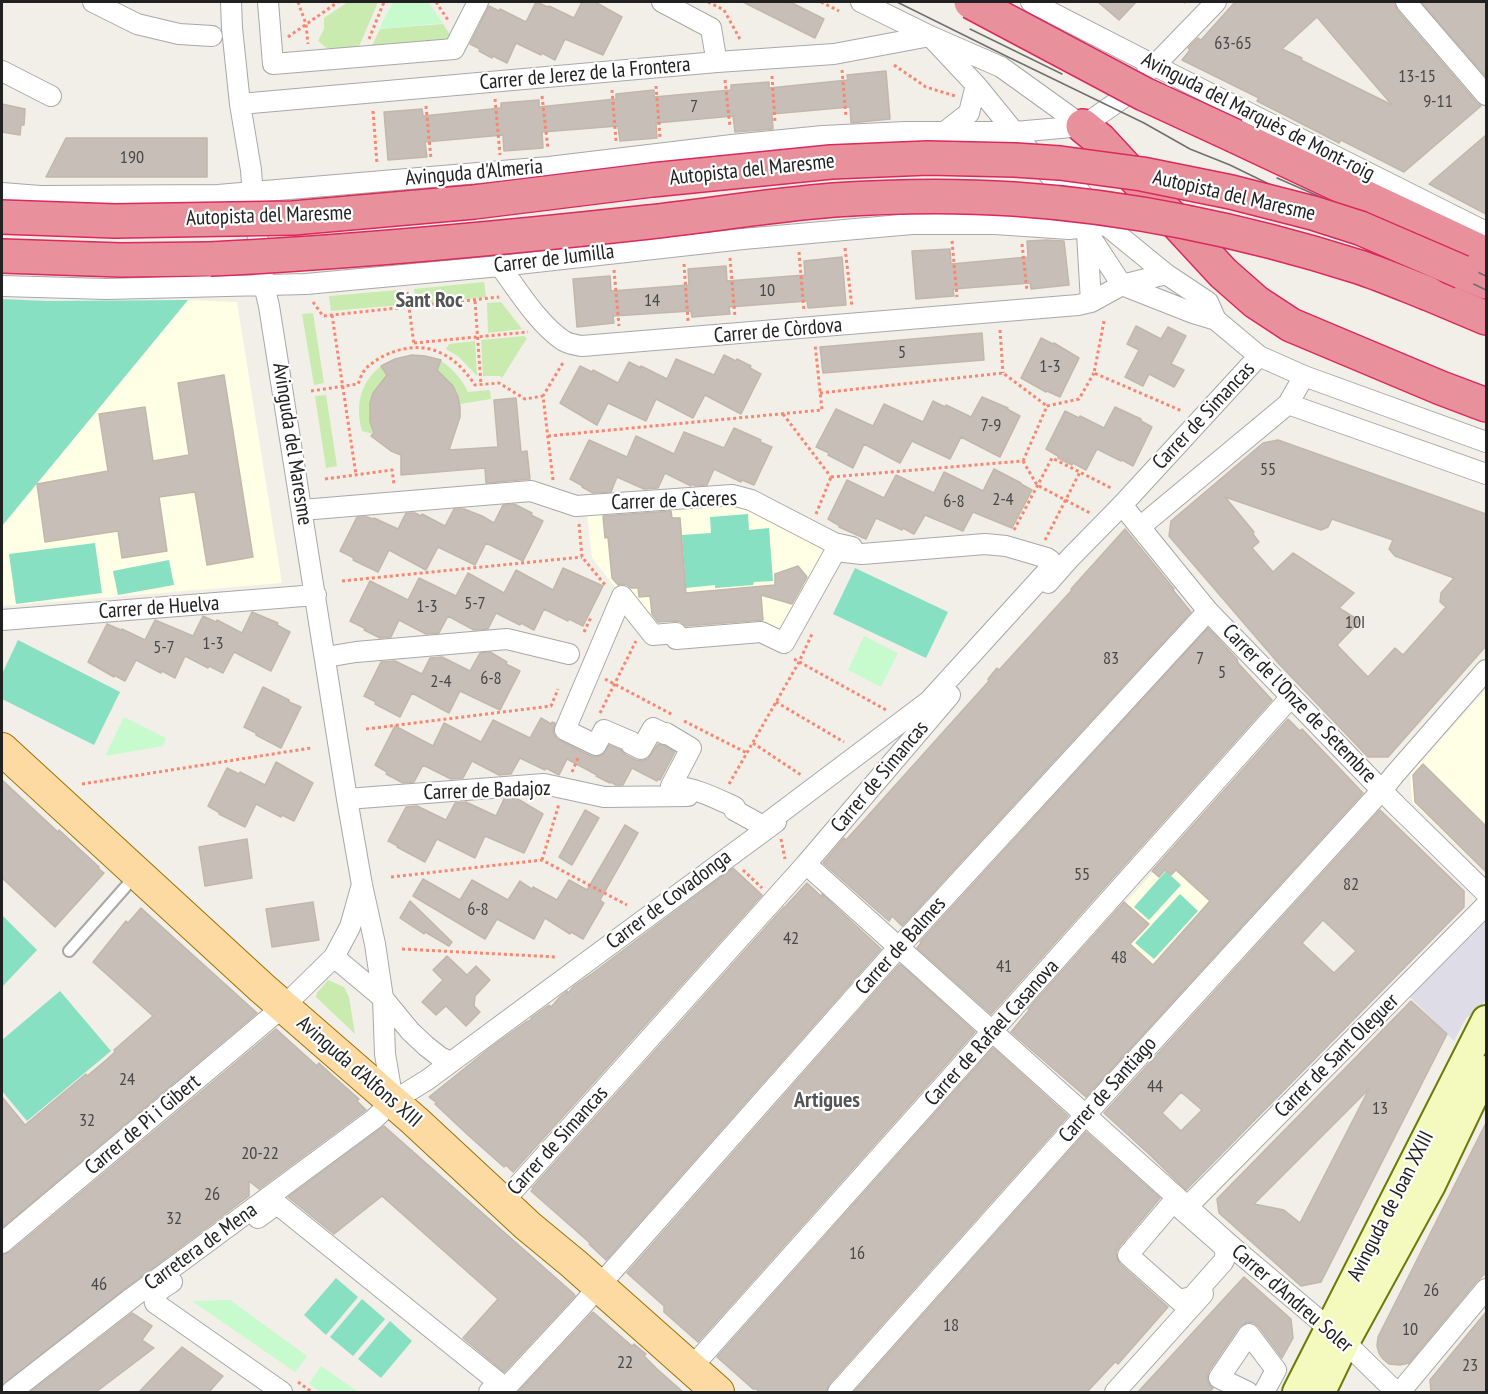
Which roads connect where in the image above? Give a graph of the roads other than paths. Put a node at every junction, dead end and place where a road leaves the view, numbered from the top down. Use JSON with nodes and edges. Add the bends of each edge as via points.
{"nodes":[{"id":1,"x":93,"y":2,"type":"edge"},
{"id":2,"x":231,"y":2,"type":"edge"},
{"id":3,"x":268,"y":2,"type":"edge"},
{"id":4,"x":478,"y":2,"type":"edge"},
{"id":5,"x":662,"y":2,"type":"edge"},
{"id":6,"x":861,"y":2,"type":"edge"},
{"id":7,"x":971,"y":2,"type":"edge"},
{"id":8,"x":1031,"y":2,"type":"edge"},
{"id":9,"x":1216,"y":2,"type":"edge"},
{"id":10,"x":1406,"y":2,"type":"edge"},
{"id":11,"x":212,"y":36,"type":"dead end"},
{"id":12,"x":930,"y":36,"type":"junction"},
{"id":13,"x":715,"y":52,"type":"dead end"},
{"id":14,"x":2,"y":71,"type":"edge"},
{"id":15,"x":1149,"y":71,"type":"junction"},
{"id":16,"x":976,"y":85,"type":"junction"},
{"id":17,"x":1126,"y":95,"type":"dead end"},
{"id":18,"x":1486,"y":95,"type":"edge"},
{"id":19,"x":51,"y":96,"type":"dead end"},
{"id":20,"x":240,"y":104,"type":"junction"},
{"id":21,"x":1083,"y":126,"type":"junction"},
{"id":22,"x":946,"y":131,"type":"junction"},
{"id":23,"x":1015,"y":132,"type":"junction"},
{"id":24,"x":254,"y":192,"type":"junction"},
{"id":25,"x":2,"y":193,"type":"edge"},
{"id":26,"x":2,"y":217,"type":"edge"},
{"id":27,"x":1106,"y":225,"type":"junction"},
{"id":28,"x":1086,"y":229,"type":"junction"},
{"id":29,"x":1486,"y":232,"type":"edge"},
{"id":30,"x":1486,"y":254,"type":"edge"},
{"id":31,"x":2,"y":256,"type":"edge"},
{"id":32,"x":500,"y":266,"type":"junction"},
{"id":33,"x":1166,"y":274,"type":"junction"},
{"id":34,"x":1486,"y":282,"type":"edge"},
{"id":35,"x":264,"y":285,"type":"junction"},
{"id":36,"x":1122,"y":285,"type":"junction"},
{"id":37,"x":2,"y":286,"type":"edge"},
{"id":38,"x":1091,"y":302,"type":"junction"},
{"id":39,"x":1486,"y":318,"type":"edge"},
{"id":40,"x":1216,"y":320,"type":"junction"},
{"id":41,"x":1259,"y":356,"type":"junction"},
{"id":42,"x":1304,"y":376,"type":"junction"},
{"id":43,"x":1288,"y":404,"type":"junction"},
{"id":44,"x":1486,"y":405,"type":"edge"},
{"id":45,"x":1486,"y":442,"type":"edge"},
{"id":46,"x":1486,"y":474,"type":"edge"},
{"id":47,"x":1118,"y":497,"type":"junction"},
{"id":48,"x":303,"y":510,"type":"junction"},
{"id":49,"x":1140,"y":527,"type":"junction"},
{"id":50,"x":1070,"y":558,"type":"junction"},
{"id":51,"x":316,"y":595,"type":"junction"},
{"id":52,"x":1208,"y":611,"type":"junction"},
{"id":53,"x":2,"y":620,"type":"edge"},
{"id":54,"x":569,"y":654,"type":"dead end"},
{"id":55,"x":326,"y":657,"type":"junction"},
{"id":56,"x":1486,"y":670,"type":"edge"},
{"id":57,"x":1292,"y":697,"type":"junction"},
{"id":58,"x":946,"y":700,"type":"junction"},
{"id":59,"x":586,"y":741,"type":"joint"},
{"id":60,"x":4,"y":757,"type":"edge"},
{"id":61,"x":1382,"y":790,"type":"junction"},
{"id":62,"x":347,"y":799,"type":"junction"},
{"id":63,"x":770,"y":829,"type":"junction"},
{"id":64,"x":806,"y":864,"type":"junction"},
{"id":65,"x":738,"y":869,"type":"road end"},
{"id":66,"x":137,"y":874,"type":"junction"},
{"id":67,"x":362,"y":885,"type":"junction"},
{"id":68,"x":761,"y":891,"type":"road end"},
{"id":69,"x":1486,"y":893,"type":"edge"},
{"id":70,"x":1486,"y":904,"type":"edge"},
{"id":71,"x":898,"y":948,"type":"junction"},
{"id":72,"x":69,"y":951,"type":"dead end"},
{"id":73,"x":334,"y":957,"type":"junction"},
{"id":74,"x":383,"y":998,"type":"junction"},
{"id":75,"x":284,"y":1006,"type":"junction"},
{"id":76,"x":1486,"y":1020,"type":"edge"},
{"id":77,"x":993,"y":1032,"type":"junction"},
{"id":78,"x":451,"y":1062,"type":"junction"},
{"id":79,"x":1486,"y":1070,"type":"edge"},
{"id":80,"x":393,"y":1101,"type":"junction"},
{"id":81,"x":1085,"y":1115,"type":"junction"},
{"id":82,"x":503,"y":1202,"type":"junction"},
{"id":83,"x":1187,"y":1207,"type":"junction"},
{"id":84,"x":2,"y":1243,"type":"edge"},
{"id":85,"x":1128,"y":1255,"type":"joint"},
{"id":86,"x":1240,"y":1255,"type":"junction"},
{"id":87,"x":599,"y":1286,"type":"junction"},
{"id":88,"x":1486,"y":1289,"type":"edge"},
{"id":89,"x":133,"y":1297,"type":"junction"},
{"id":90,"x":1337,"y":1336,"type":"junction"},
{"id":91,"x":691,"y":1368,"type":"junction"},
{"id":92,"x":11,"y":1392,"type":"edge"},
{"id":93,"x":268,"y":1392,"type":"edge"},
{"id":94,"x":282,"y":1392,"type":"edge"},
{"id":95,"x":489,"y":1392,"type":"edge"},
{"id":96,"x":502,"y":1392,"type":"edge"},
{"id":97,"x":718,"y":1392,"type":"edge"},
{"id":98,"x":838,"y":1392,"type":"edge"},
{"id":99,"x":1115,"y":1392,"type":"edge"},
{"id":100,"x":1248,"y":1392,"type":"edge"},
{"id":101,"x":1264,"y":1392,"type":"edge"},
{"id":102,"x":1297,"y":1392,"type":"edge"},
{"id":103,"x":1321,"y":1392,"type":"edge"},
{"id":104,"x":1398,"y":1392,"type":"edge"}],
"edges":[{"from":1,"to":11,"type":"street","via":[[137,24],[179,34]]},
{"from":2,"to":20,"type":"street","name":"Avinguda del Maresme"},
{"from":3,"to":4,"type":"street","via":[[273,64],[454,49]]},
{"from":5,"to":13,"type":"street","via":[[711,28]]},
{"from":6,"to":12,"type":"street"},
{"from":7,"to":30,"type":"highway","bridge":true,"via":[[1144,94]]},
{"from":8,"to":15,"type":"street","name":"Avinguda del Marquès de Mont-roig"},
{"from":9,"to":15,"type":"street"},
{"from":10,"to":18,"type":"street"},
{"from":12,"to":16,"type":"street"},
{"from":12,"to":20,"type":"street","name":"Carrer de Jerez de la Frontera","via":[[834,54]]},
{"from":12,"to":21,"type":"street","via":[[1001,67]]},
{"from":14,"to":19,"type":"street"},
{"from":15,"to":29,"type":"street","name":"Avinguda del Marquès de Mont-roig"},
{"from":16,"to":22,"type":"street","via":[[969,113]]},
{"from":16,"to":23,"type":"street"},
{"from":17,"to":21,"type":"street"},
{"from":20,"to":24,"type":"street","name":"Avinguda del Maresme"},
{"from":21,"to":23,"type":"street","name":"Avinguda d'Almeria"},
{"from":21,"to":44,"type":"highway","via":[[1223,273],[1256,302],[1291,325]]},
{"from":22,"to":23,"type":"street","name":"Avinguda d'Almeria"},
{"from":22,"to":24,"type":"street","name":"Avinguda d'Almeria","via":[[823,136],[537,168]]},
{"from":23,"to":27,"type":"street","via":[[1045,148]]},
{"from":23,"to":28,"type":"street","via":[[1052,177]]},
{"from":24,"to":25,"type":"street","name":"Avinguda d'Almeria","via":[[40,196]]},
{"from":24,"to":35,"type":"street","name":"Avinguda del Maresme"},
{"from":26,"to":34,"type":"highway","name":"Autopista del Maresme","bridge":true,"via":[[115,221],[293,218],[831,162],[1015,160],[1142,174],[1271,202],[1360,228]]},
{"from":27,"to":28,"type":"street","name":"Carrer de Jumilla"},
{"from":27,"to":33,"type":"street"},
{"from":28,"to":32,"type":"street","name":"Carrer de Jumilla","via":[[912,224]]},
{"from":28,"to":36,"type":"street"},
{"from":28,"to":38,"type":"street"},
{"from":31,"to":39,"type":"highway","name":"Autopista del Maresme","bridge":true,"via":[[122,260],[299,255],[831,201],[920,196],[1011,198],[1156,216],[1258,237],[1362,268]]},
{"from":32,"to":35,"type":"street","name":"Carrer de Jumilla"},
{"from":32,"to":38,"type":"street","name":"Carrer de Còrdova","via":[[552,332],[566,342],[582,346]]},
{"from":33,"to":36,"type":"street","name":"Carrer de Còrdova"},
{"from":33,"to":40,"type":"street","via":[[1208,302]]},
{"from":35,"to":37,"type":"street","name":"Carrer de Jumilla","via":[[106,289]]},
{"from":35,"to":48,"type":"street","name":"Avinguda del Maresme"},
{"from":36,"to":38,"type":"street","name":"Carrer de Còrdova"},
{"from":36,"to":40,"type":"street"},
{"from":40,"to":41,"type":"street"},
{"from":41,"to":42,"type":"street"},
{"from":41,"to":47,"type":"street","name":"Carrer de Simancas"},
{"from":42,"to":43,"type":"street"},
{"from":42,"to":45,"type":"street"},
{"from":43,"to":46,"type":"street"},
{"from":43,"to":49,"type":"street"},
{"from":47,"to":49,"type":"street","name":"Carrer de l'Onze de Setembre"},
{"from":47,"to":50,"type":"street","name":"Carrer de Simancas"},
{"from":48,"to":50,"type":"street","name":"Carrer de Càceres","via":[[531,491],[576,506],[732,495],[751,500],[834,543],[848,546],[995,537]]},
{"from":48,"to":51,"type":"street","name":"Avinguda del Maresme"},
{"from":49,"to":52,"type":"street","name":"Carrer de l'Onze de Setembre"},
{"from":50,"to":58,"type":"street","name":"Carrer de Simancas"},
{"from":51,"to":53,"type":"street","name":"Carrer de Huelva"},
{"from":51,"to":55,"type":"street","name":"Avinguda del Maresme"},
{"from":52,"to":57,"type":"street","name":"Carrer de l'Onze de Setembre"},
{"from":52,"to":71,"type":"street","name":"Carrer de Balmes"},
{"from":54,"to":55,"type":"street","via":[[507,639]]},
{"from":55,"to":62,"type":"street","name":"Avinguda del Maresme"},
{"from":56,"to":61,"type":"street","name":"Carrer de Santiago"},
{"from":57,"to":61,"type":"street","name":"Carrer de l'Onze de Setembre"},
{"from":57,"to":77,"type":"street","name":"Carrer de Rafael Casanova"},
{"from":58,"to":63,"type":"street","name":"Carrer de Covadonga","via":[[811,795]]},
{"from":58,"to":64,"type":"street","name":"Carrer de Simancas"},
{"from":59,"to":59,"type":"street","via":[[596,746],[604,730],[641,749],[653,728],[666,733],[691,748],[671,786],[699,791],[735,807],[734,810],[763,826],[930,701],[1051,567],[1050,560],[991,544],[862,554],[836,550],[784,643],[761,632],[676,639],[676,633],[653,635],[622,596],[565,730]]},
{"from":60,"to":66,"type":"main road","name":"Avinguda d'Alfons XIII"},
{"from":61,"to":69,"type":"street","name":"Carrer de l'Onze de Setembre"},
{"from":61,"to":81,"type":"street","name":"Carrer de Santiago"},
{"from":62,"to":63,"type":"street","name":"Carrer de Badajoz","via":[[544,784],[604,797],[687,795],[748,824]]},
{"from":62,"to":67,"type":"street","name":"Avinguda del Maresme"},
{"from":63,"to":65,"type":"street","via":[[729,863]]},
{"from":63,"to":68,"type":"street","via":[[881,749],[892,746],[895,750],[896,756],[767,899]]},
{"from":63,"to":78,"type":"street","name":"Carrer de Covadonga"},
{"from":64,"to":71,"type":"street","name":"Carrer d'Andreu Soler"},
{"from":64,"to":82,"type":"street","name":"Carrer de Simancas"},
{"from":66,"to":72,"type":"lane"},
{"from":66,"to":75,"type":"main road","name":"Avinguda d'Alfons XIII"},
{"from":67,"to":73,"type":"street","name":"Avinguda del Maresme","via":[[350,927]]},
{"from":67,"to":74,"type":"street","name":"Avinguda del Maresme"},
{"from":70,"to":83,"type":"street","name":"Carrer de Sant Oleguer"},
{"from":71,"to":77,"type":"street","name":"Carrer d'Andreu Soler"},
{"from":71,"to":87,"type":"street","name":"Carrer de Balmes"},
{"from":73,"to":74,"type":"street"},
{"from":73,"to":75,"type":"street","name":"Avinguda del Maresme"},
{"from":74,"to":78,"type":"street","via":[[410,1031]]},
{"from":74,"to":80,"type":"street","name":"Avinguda del Maresme","via":[[385,1054]]},
{"from":75,"to":80,"type":"main road","name":"Avinguda d'Alfons XIII"},
{"from":75,"to":84,"type":"street","name":"Carrer de Pi i Gibert"},
{"from":76,"to":90,"type":"street","name":"Avinguda de Joan XXIII","via":[[1343,1301]]},
{"from":77,"to":81,"type":"street","name":"Carrer d'Andreu Soler"},
{"from":77,"to":91,"type":"street","name":"Carrer de Rafael Casanova"},
{"from":78,"to":80,"type":"street","name":"Carrer de Covadonga"},
{"from":79,"to":90,"type":"street","name":"Avinguda de Joan XXIII","via":[[1431,1185]]},
{"from":80,"to":82,"type":"main road","name":"Avinguda d'Alfons XIII"},
{"from":80,"to":89,"type":"street","name":"Carretera de Mena"},
{"from":81,"to":83,"type":"street","name":"Carrer d'Andreu Soler"},
{"from":81,"to":98,"type":"street","name":"Carrer de Santiago"},
{"from":82,"to":87,"type":"main road","name":"Avinguda d'Alfons XIII"},
{"from":83,"to":86,"type":"street","name":"Carrer d'Andreu Soler"},
{"from":85,"to":85,"type":"street","via":[[1180,1301],[1192,1298],[1225,1255],[1222,1245],[1173,1202]]},
{"from":86,"to":90,"type":"street","name":"Carrer d'Andreu Soler"},
{"from":86,"to":99,"type":"street"},
{"from":87,"to":91,"type":"main road","name":"Avinguda d'Alfons XIII"},
{"from":87,"to":96,"type":"street","name":"Carrer de Balmes"},
{"from":88,"to":104,"type":"street"},
{"from":89,"to":92,"type":"street","name":"Carretera de Mena"},
{"from":89,"to":93,"type":"street"},
{"from":90,"to":102,"type":"street","name":"Avinguda de Joan XXIII"},
{"from":90,"to":103,"type":"street","name":"Avinguda de Joan XXIII"},
{"from":90,"to":104,"type":"street","name":"Carrer d'Andreu Soler"},
{"from":91,"to":97,"type":"main road","name":"Avinguda d'Alfons XIII"},
{"from":94,"to":95,"type":"street","via":[[153,1300],[277,1204],[498,1382]]},
{"from":100,"to":101,"type":"street","via":[[1219,1378],[1249,1334],[1276,1370]]}]}
